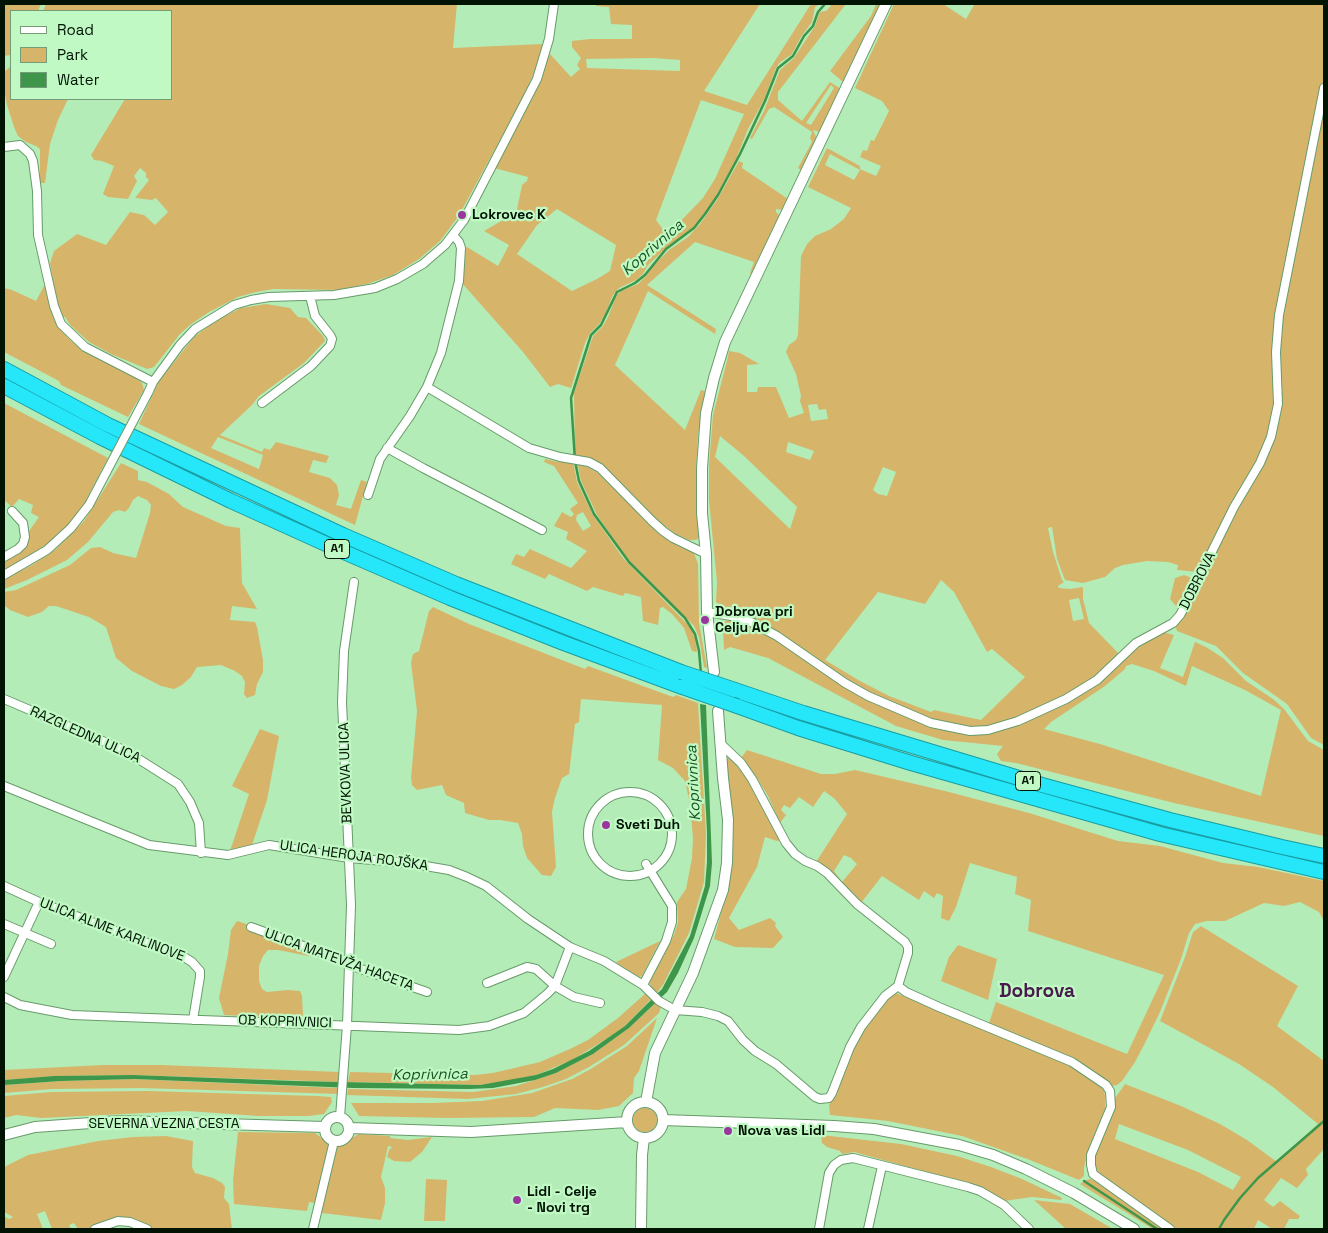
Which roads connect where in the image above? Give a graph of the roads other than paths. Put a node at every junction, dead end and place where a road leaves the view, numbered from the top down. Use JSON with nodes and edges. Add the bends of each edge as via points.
{"nodes":[{"id":1,"x":554,"y":4,"type":"edge"},
{"id":2,"x":886,"y":4,"type":"edge"},
{"id":3,"x":1324,"y":88,"type":"edge"},
{"id":4,"x":4,"y":147,"type":"edge"},
{"id":5,"x":453,"y":235,"type":"junction"},
{"id":6,"x":310,"y":296,"type":"junction"},
{"id":7,"x":4,"y":369,"type":"edge"},
{"id":8,"x":153,"y":382,"type":"junction"},
{"id":9,"x":4,"y":386,"type":"edge"},
{"id":10,"x":427,"y":387,"type":"junction"},
{"id":11,"x":262,"y":403,"type":"dead end"},
{"id":12,"x":387,"y":448,"type":"junction"},
{"id":13,"x":368,"y":495,"type":"dead end"},
{"id":14,"x":12,"y":511,"type":"dead end"},
{"id":15,"x":542,"y":530,"type":"dead end"},
{"id":16,"x":706,"y":554,"type":"junction"},
{"id":17,"x":4,"y":557,"type":"edge"},
{"id":18,"x":4,"y":575,"type":"edge"},
{"id":19,"x":354,"y":582,"type":"dead end"},
{"id":20,"x":707,"y":612,"type":"junction"},
{"id":21,"x":714,"y":672,"type":"dead end"},
{"id":22,"x":4,"y":699,"type":"edge"},
{"id":23,"x":718,"y":710,"type":"dead end"},
{"id":24,"x":721,"y":744,"type":"junction"},
{"id":25,"x":4,"y":786,"type":"edge"},
{"id":26,"x":201,"y":853,"type":"junction"},
{"id":27,"x":1324,"y":856,"type":"edge"},
{"id":28,"x":349,"y":858,"type":"junction"},
{"id":29,"x":649,"y":867,"type":"junction"},
{"id":30,"x":1324,"y":872,"type":"edge"},
{"id":31,"x":4,"y":886,"type":"edge"},
{"id":32,"x":39,"y":902,"type":"junction"},
{"id":33,"x":4,"y":924,"type":"edge"},
{"id":34,"x":251,"y":927,"type":"dead end"},
{"id":35,"x":24,"y":933,"type":"junction"},
{"id":36,"x":51,"y":944,"type":"dead end"},
{"id":37,"x":570,"y":947,"type":"junction"},
{"id":38,"x":350,"y":963,"type":"junction"},
{"id":39,"x":4,"y":976,"type":"edge"},
{"id":40,"x":487,"y":983,"type":"dead end"},
{"id":41,"x":555,"y":986,"type":"junction"},
{"id":42,"x":898,"y":986,"type":"junction"},
{"id":43,"x":645,"y":988,"type":"junction"},
{"id":44,"x":427,"y":992,"type":"dead end"},
{"id":45,"x":4,"y":998,"type":"edge"},
{"id":46,"x":600,"y":1003,"type":"dead end"},
{"id":47,"x":676,"y":1010,"type":"junction"},
{"id":48,"x":193,"y":1020,"type":"junction"},
{"id":49,"x":347,"y":1025,"type":"junction"},
{"id":50,"x":646,"y":1102,"type":"junction"},
{"id":51,"x":340,"y":1117,"type":"junction"},
{"id":52,"x":663,"y":1120,"type":"junction"},
{"id":53,"x":627,"y":1122,"type":"junction"},
{"id":54,"x":325,"y":1127,"type":"junction"},
{"id":55,"x":350,"y":1128,"type":"junction"},
{"id":56,"x":4,"y":1135,"type":"edge"},
{"id":57,"x":644,"y":1138,"type":"junction"},
{"id":58,"x":334,"y":1141,"type":"junction"},
{"id":59,"x":882,"y":1166,"type":"junction"},
{"id":60,"x":95,"y":1229,"type":"edge"},
{"id":61,"x":147,"y":1229,"type":"edge"},
{"id":62,"x":313,"y":1229,"type":"edge"},
{"id":63,"x":641,"y":1229,"type":"edge"},
{"id":64,"x":820,"y":1229,"type":"edge"},
{"id":65,"x":868,"y":1229,"type":"edge"},
{"id":66,"x":1029,"y":1229,"type":"edge"},
{"id":67,"x":1134,"y":1229,"type":"edge"},
{"id":68,"x":1170,"y":1229,"type":"edge"}],
"edges":[{"from":1,"to":5,"type":"street","via":[[550,39],[537,78],[464,220]]},
{"from":2,"to":16,"type":"street","via":[[725,342],[704,431],[702,513]]},
{"from":3,"to":20,"type":"street","name":"DOBROVA","via":[[1278,315],[1278,404],[1272,437],[1195,587],[1173,623],[1136,643],[1097,680],[1066,699],[988,730],[970,731],[931,723],[868,696],[751,622]]},
{"from":4,"to":8,"type":"street","via":[[20,145],[34,161],[38,235],[61,324],[85,347]]},
{"from":5,"to":6,"type":"street","via":[[423,264],[398,279],[354,293]]},
{"from":5,"to":10,"type":"street","via":[[461,248],[457,290],[441,353]]},
{"from":6,"to":8,"type":"street","via":[[251,300],[216,315],[195,329]]},
{"from":6,"to":11,"type":"street","via":[[315,316],[332,339],[330,346],[311,366]]},
{"from":7,"to":27,"type":"highway","number":"A1","bridge":true,"via":[[108,425],[343,535],[456,584],[681,672],[804,713],[1051,787],[1282,848]]},
{"from":8,"to":18,"type":"street","bridge":true,"via":[[89,505],[71,528],[47,550]]},
{"from":9,"to":30,"type":"highway","number":"A1","bridge":true,"via":[[100,437],[337,549],[496,616],[682,687],[911,763],[1160,834]]},
{"from":10,"to":12,"type":"street"},
{"from":10,"to":16,"type":"street","via":[[529,448],[560,458],[590,462],[600,468],[657,526]]},
{"from":12,"to":13,"type":"street"},
{"from":12,"to":15,"type":"street"},
{"from":14,"to":17,"type":"street","via":[[23,523],[25,537],[18,550]]},
{"from":16,"to":20,"type":"street"},
{"from":19,"to":28,"type":"street","name":"BEVKOVA ULICA","via":[[344,651],[342,702]]},
{"from":20,"to":21,"type":"street"},
{"from":22,"to":26,"type":"street","name":"RAZGLEDNA ULICA","via":[[126,752],[178,784],[199,823]]},
{"from":23,"to":24,"type":"street"},
{"from":24,"to":42,"type":"street","via":[[752,779],[795,854],[817,866],[857,904],[905,942],[908,947],[905,966]]},
{"from":24,"to":47,"type":"street","via":[[728,820],[723,890],[697,965]]},
{"from":25,"to":26,"type":"street","name":"ULICA HEROJA ROJŠKA","via":[[149,845]]},
{"from":26,"to":28,"type":"street","name":"ULICA HEROJA ROJŠKA","via":[[228,855],[269,845]]},
{"from":28,"to":37,"type":"street","name":"ULICA HEROJA ROJŠKA","via":[[408,863],[449,870],[467,877],[486,886]]},
{"from":28,"to":38,"type":"street","name":"BEVKOVA ULICA"},
{"from":29,"to":29,"type":"street","via":[[664,860],[671,845],[672,828],[666,813],[655,801],[640,794],[624,793],[608,798],[596,809],[589,824],[588,840],[594,856],[604,868],[619,875],[636,876]]},
{"from":29,"to":43,"type":"street","via":[[672,906],[672,922]]},
{"from":31,"to":32,"type":"street","name":"ULICA ALME KARLINOVE"},
{"from":32,"to":35,"type":"street"},
{"from":32,"to":48,"type":"street","name":"ULICA ALME KARLINOVE","via":[[192,962],[200,970]]},
{"from":33,"to":35,"type":"street"},
{"from":34,"to":38,"type":"street","name":"ULICA MATEVŽA HACETA"},
{"from":35,"to":36,"type":"street"},
{"from":35,"to":39,"type":"street"},
{"from":37,"to":41,"type":"street","name":"OB KOPRIVNICI"},
{"from":37,"to":43,"type":"street","name":"ULICA HEROJA ROJŠKA","via":[[604,961]]},
{"from":38,"to":44,"type":"street","name":"ULICA MATEVŽA HACETA"},
{"from":38,"to":49,"type":"street","name":"BEVKOVA ULICA"},
{"from":40,"to":41,"type":"street","via":[[527,966],[536,969]]},
{"from":41,"to":46,"type":"street","via":[[574,997]]},
{"from":41,"to":49,"type":"street","name":"OB KOPRIVNICI","via":[[524,1013],[489,1026],[451,1030]]},
{"from":42,"to":47,"type":"street","via":[[885,996],[861,1027],[832,1093],[825,1099],[815,1097],[755,1051],[728,1021],[702,1012]]},
{"from":42,"to":68,"type":"street","via":[[939,1007],[1072,1062],[1106,1085],[1110,1091],[1111,1107],[1091,1155],[1094,1174]]},
{"from":43,"to":47,"type":"street","name":"ULICA HEROJA ROJŠKA"},
{"from":45,"to":48,"type":"street","name":"OB KOPRIVNICI","via":[[20,1005],[72,1015]]},
{"from":47,"to":50,"type":"street","via":[[655,1053]]},
{"from":48,"to":49,"type":"street","name":"OB KOPRIVNICI"},
{"from":49,"to":51,"type":"street","name":"BEVKOVA ULICA"},
{"from":50,"to":52,"type":"street","via":[[660,1110]]},
{"from":50,"to":53,"type":"street","via":[[630,1110]]},
{"from":51,"to":54,"type":"street","via":[[329,1120]]},
{"from":51,"to":55,"type":"street"},
{"from":52,"to":57,"type":"street","via":[[659,1131]]},
{"from":52,"to":67,"type":"street","via":[[864,1128],[959,1145],[1035,1173]]},
{"from":53,"to":55,"type":"street","via":[[471,1132]]},
{"from":53,"to":57,"type":"street","via":[[634,1135]]},
{"from":54,"to":56,"type":"street","name":"SEVERNA VEZNA CESTA","via":[[119,1121],[35,1127]]},
{"from":54,"to":58,"type":"street","via":[[327,1135]]},
{"from":55,"to":58,"type":"street","via":[[344,1139]]},
{"from":57,"to":63,"type":"street"},
{"from":58,"to":62,"type":"street"},
{"from":59,"to":64,"type":"street","via":[[853,1158],[834,1164],[828,1173]]},
{"from":59,"to":65,"type":"street"},
{"from":59,"to":66,"type":"street","via":[[980,1191],[1009,1209]]},
{"from":60,"to":61,"type":"street","via":[[118,1221]]}]}
